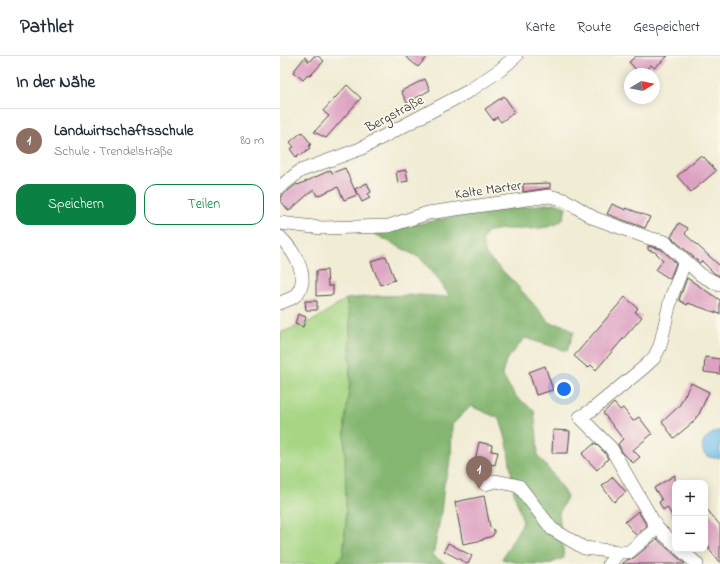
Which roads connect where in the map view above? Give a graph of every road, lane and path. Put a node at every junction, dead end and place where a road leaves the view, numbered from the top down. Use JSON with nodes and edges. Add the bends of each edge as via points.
{"nodes":[{"id":1,"x":516,"y":56,"type":"edge"},
{"id":2,"x":280,"y":187,"type":"edge"},
{"id":3,"x":280,"y":223,"type":"edge"},
{"id":4,"x":280,"y":237,"type":"edge"},
{"id":5,"x":685,"y":261,"type":"junction"},
{"id":6,"x":720,"y":285,"type":"edge"},
{"id":7,"x":280,"y":303,"type":"edge"},
{"id":8,"x":485,"y":484,"type":"dead end"},
{"id":9,"x":658,"y":528,"type":"junction"},
{"id":10,"x":672,"y":541,"type":"edge"},
{"id":11,"x":619,"y":552,"type":"junction"},
{"id":12,"x":683,"y":552,"type":"edge"},
{"id":13,"x":609,"y":564,"type":"edge"},
{"id":14,"x":697,"y":564,"type":"edge"}],
"edges":[{"from":1,"to":2,"type":"street","name":"Bergstraße","via":[[469,91],[360,150],[300,171]]},
{"from":3,"to":5,"type":"street","name":"Kalte Marter","via":[[322,228],[389,226],[428,213],[549,196],[565,200],[594,218],[665,242]]},
{"from":4,"to":7,"type":"street","via":[[298,260],[302,282],[298,292]]},
{"from":5,"to":6,"type":"street","name":"Kalte Marter","via":[[700,275]]},
{"from":5,"to":9,"type":"street","via":[[671,298],[660,346],[654,358],[592,410],[580,417],[611,448]]},
{"from":8,"to":11,"type":"street","via":[[496,481],[519,486],[552,529],[584,548]]},
{"from":9,"to":10,"type":"street"},
{"from":9,"to":11,"type":"street","via":[[629,552]]},
{"from":11,"to":13,"type":"street"},
{"from":12,"to":14,"type":"street"}]}
